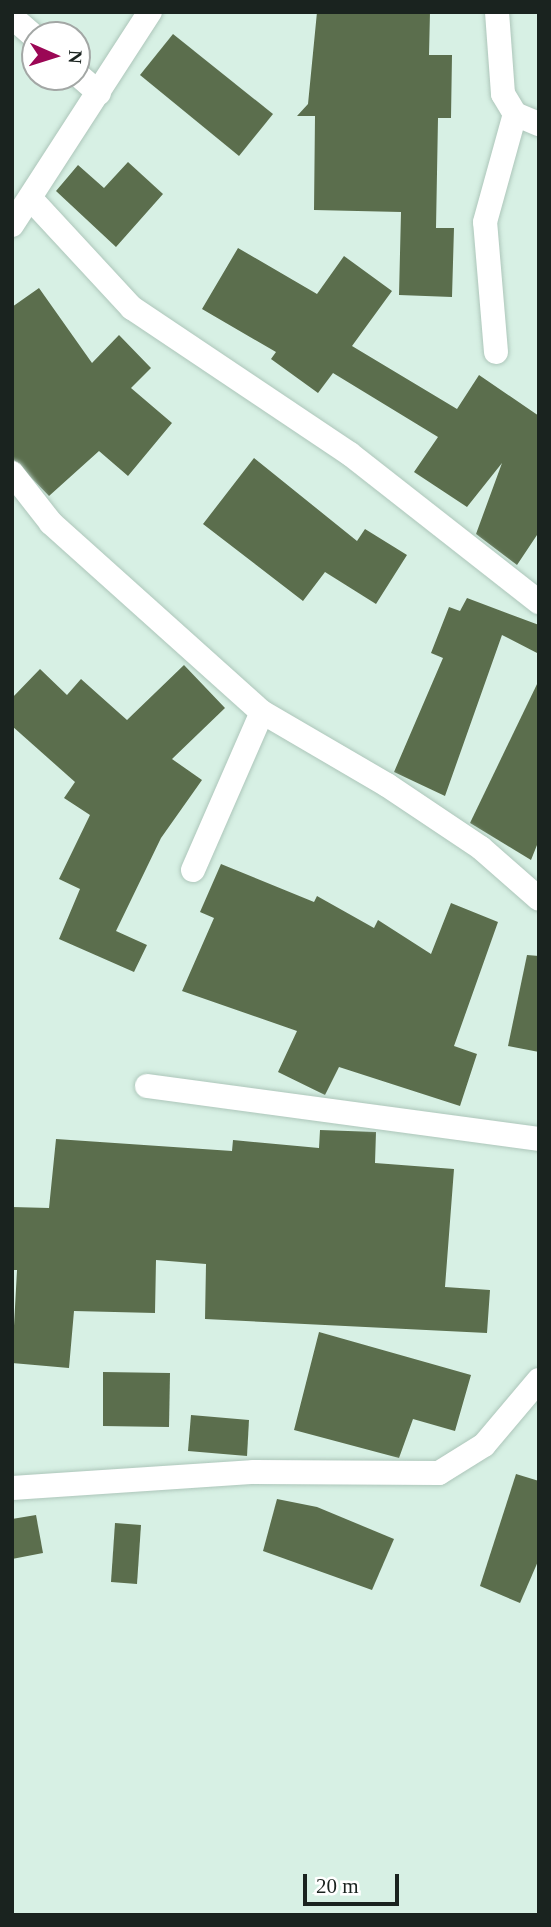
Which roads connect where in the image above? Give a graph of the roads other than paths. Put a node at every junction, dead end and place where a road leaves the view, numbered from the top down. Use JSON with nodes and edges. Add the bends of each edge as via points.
{"nodes":[{"id":1,"x":150,"y":12,"type":"edge"},
{"id":2,"x":497,"y":12,"type":"edge"},
{"id":3,"x":91,"y":86,"type":"edge"},
{"id":4,"x":99,"y":93,"type":"junction"},
{"id":5,"x":515,"y":114,"type":"junction"},
{"id":6,"x":539,"y":124,"type":"edge"},
{"id":7,"x":31,"y":199,"type":"junction"},
{"id":8,"x":12,"y":225,"type":"edge"},
{"id":9,"x":496,"y":352,"type":"dead end"},
{"id":10,"x":12,"y":472,"type":"edge"},
{"id":11,"x":539,"y":602,"type":"edge"},
{"id":12,"x":262,"y":712,"type":"junction"},
{"id":13,"x":193,"y":870,"type":"dead end"},
{"id":14,"x":539,"y":899,"type":"edge"},
{"id":15,"x":147,"y":1086,"type":"dead end"},
{"id":16,"x":539,"y":1139,"type":"edge"},
{"id":17,"x":539,"y":1380,"type":"edge"},
{"id":18,"x":12,"y":1488,"type":"edge"}],
"edges":[{"from":1,"to":4,"type":"street"},
{"from":2,"to":5,"type":"street","via":[[503,94]]},
{"from":3,"to":4,"type":"street"},
{"from":4,"to":7,"type":"street"},
{"from":5,"to":6,"type":"street"},
{"from":5,"to":9,"type":"street","via":[[485,222]]},
{"from":7,"to":8,"type":"street"},
{"from":7,"to":11,"type":"street","via":[[132,309],[350,454]]},
{"from":10,"to":12,"type":"street","via":[[51,523]]},
{"from":12,"to":13,"type":"street"},
{"from":12,"to":14,"type":"street","via":[[387,785],[481,848]]},
{"from":15,"to":16,"type":"street"},
{"from":17,"to":18,"type":"street","via":[[485,1445],[439,1473],[254,1472]]}]}
